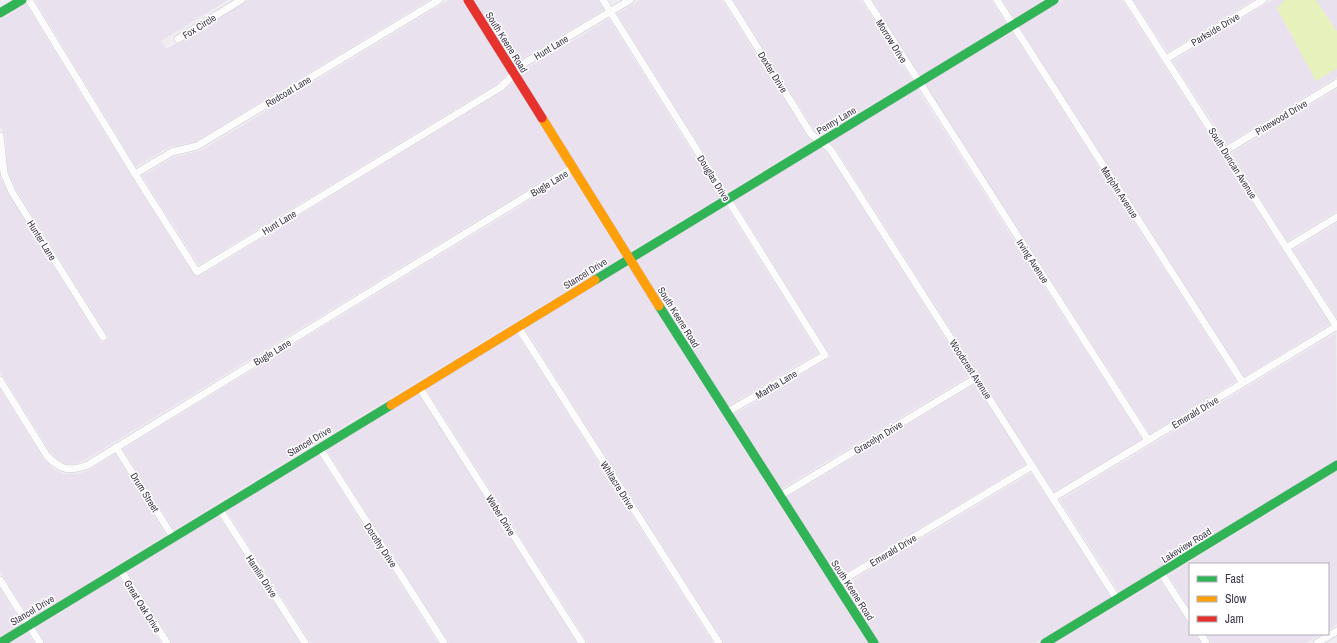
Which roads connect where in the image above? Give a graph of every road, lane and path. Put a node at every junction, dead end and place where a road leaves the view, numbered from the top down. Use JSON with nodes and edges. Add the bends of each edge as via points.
{"nodes":[{"id":1,"x":22,"y":0,"type":"edge"},
{"id":2,"x":29,"y":0,"type":"edge"},
{"id":3,"x":241,"y":0,"type":"edge"},
{"id":4,"x":439,"y":0,"type":"edge"},
{"id":5,"x":468,"y":0,"type":"edge"},
{"id":6,"x":603,"y":0,"type":"edge"},
{"id":7,"x":630,"y":0,"type":"edge"},
{"id":8,"x":728,"y":0,"type":"edge"},
{"id":9,"x":866,"y":0,"type":"edge"},
{"id":10,"x":997,"y":0,"type":"edge"},
{"id":11,"x":1054,"y":0,"type":"edge"},
{"id":12,"x":1128,"y":0,"type":"edge"},
{"id":13,"x":1263,"y":0,"type":"edge"},
{"id":14,"x":610,"y":12,"type":"junction"},
{"id":15,"x":0,"y":14,"type":"edge"},
{"id":16,"x":1013,"y":25,"type":"junction"},
{"id":17,"x":178,"y":39,"type":"dead end"},
{"id":18,"x":1166,"y":59,"type":"junction"},
{"id":19,"x":514,"y":74,"type":"junction"},
{"id":20,"x":918,"y":82,"type":"junction"},
{"id":21,"x":1337,"y":83,"type":"edge"},
{"id":22,"x":0,"y":136,"type":"edge"},
{"id":23,"x":821,"y":141,"type":"junction"},
{"id":24,"x":1225,"y":151,"type":"junction"},
{"id":25,"x":572,"y":168,"type":"junction"},
{"id":26,"x":135,"y":174,"type":"junction"},
{"id":27,"x":727,"y":199,"type":"junction"},
{"id":28,"x":1337,"y":217,"type":"edge"},
{"id":29,"x":1286,"y":248,"type":"junction"},
{"id":30,"x":629,"y":259,"type":"junction"},
{"id":31,"x":1337,"y":326,"type":"edge"},
{"id":32,"x":518,"y":327,"type":"junction"},
{"id":33,"x":103,"y":336,"type":"dead end"},
{"id":34,"x":825,"y":355,"type":"joint"},
{"id":35,"x":976,"y":378,"type":"junction"},
{"id":36,"x":0,"y":380,"type":"edge"},
{"id":37,"x":1243,"y":383,"type":"junction"},
{"id":38,"x":419,"y":386,"type":"junction"},
{"id":39,"x":726,"y":413,"type":"junction"},
{"id":40,"x":1148,"y":440,"type":"junction"},
{"id":41,"x":116,"y":447,"type":"junction"},
{"id":42,"x":319,"y":447,"type":"junction"},
{"id":43,"x":1337,"y":465,"type":"edge"},
{"id":44,"x":1032,"y":466,"type":"junction"},
{"id":45,"x":780,"y":496,"type":"junction"},
{"id":46,"x":1053,"y":498,"type":"junction"},
{"id":47,"x":219,"y":508,"type":"junction"},
{"id":48,"x":173,"y":537,"type":"junction"},
{"id":49,"x":120,"y":569,"type":"junction"},
{"id":50,"x":1161,"y":573,"type":"junction"},
{"id":51,"x":0,"y":580,"type":"edge"},
{"id":52,"x":836,"y":584,"type":"junction"},
{"id":53,"x":1117,"y":599,"type":"junction"},
{"id":54,"x":1189,"y":616,"type":"edge"},
{"id":55,"x":29,"y":626,"type":"junction"},
{"id":56,"x":1337,"y":631,"type":"edge"},
{"id":57,"x":0,"y":643,"type":"edge"},
{"id":58,"x":40,"y":643,"type":"edge"},
{"id":59,"x":167,"y":643,"type":"edge"},
{"id":60,"x":305,"y":643,"type":"edge"},
{"id":61,"x":444,"y":643,"type":"edge"},
{"id":62,"x":582,"y":643,"type":"edge"},
{"id":63,"x":719,"y":643,"type":"edge"},
{"id":64,"x":874,"y":643,"type":"edge"},
{"id":65,"x":1045,"y":643,"type":"edge"},
{"id":66,"x":1317,"y":643,"type":"edge"}],
"edges":[{"from":1,"to":15,"type":"street"},
{"from":2,"to":26,"type":"street","name":"Hunt Lane"},
{"from":3,"to":17,"type":"street","name":"Fox Circle"},
{"from":4,"to":26,"type":"street","name":"Redcoat Lane","via":[[197,146],[172,152]]},
{"from":5,"to":19,"type":"street","name":"South Keene Road"},
{"from":6,"to":14,"type":"street","name":"Douglas Drive"},
{"from":7,"to":14,"type":"street","name":"Hunt Lane"},
{"from":8,"to":23,"type":"street","name":"Dexter Drive","via":[[811,134]]},
{"from":9,"to":20,"type":"street","name":"Morrow Drive"},
{"from":10,"to":16,"type":"street","name":"Marjohn Avenue"},
{"from":11,"to":16,"type":"street","name":"Penny Lane"},
{"from":12,"to":18,"type":"street","name":"South Duncan Avenue"},
{"from":13,"to":18,"type":"street","name":"Parkside Drive"},
{"from":14,"to":19,"type":"street","name":"Hunt Lane","via":[[526,62]]},
{"from":14,"to":27,"type":"street","name":"Douglas Drive"},
{"from":16,"to":20,"type":"street","name":"Penny Lane"},
{"from":16,"to":37,"type":"street","name":"Marjohn Avenue"},
{"from":18,"to":24,"type":"street","name":"South Duncan Avenue"},
{"from":19,"to":25,"type":"street","name":"South Keene Road"},
{"from":19,"to":26,"type":"street","name":"Hunt Lane","via":[[494,91],[198,272]]},
{"from":20,"to":23,"type":"street","name":"Penny Lane"},
{"from":20,"to":40,"type":"street","name":"Irving Avenue"},
{"from":21,"to":24,"type":"street","name":"Pinewood Drive"},
{"from":22,"to":33,"type":"street","name":"Hunter Lane","via":[[4,173],[12,192]]},
{"from":23,"to":27,"type":"street","name":"Penny Lane"},
{"from":23,"to":35,"type":"street","name":"Woodcrest Avenue","via":[[830,149]]},
{"from":24,"to":29,"type":"street","name":"South Duncan Avenue"},
{"from":25,"to":30,"type":"street","name":"South Keene Road"},
{"from":25,"to":41,"type":"street","name":"Bugle Lane"},
{"from":27,"to":30,"type":"street","name":"Penny Lane"},
{"from":27,"to":34,"type":"street","name":"Douglas Drive"},
{"from":28,"to":29,"type":"street"},
{"from":29,"to":31,"type":"street","name":"South Duncan Avenue"},
{"from":30,"to":32,"type":"street","name":"Stancel Drive"},
{"from":30,"to":39,"type":"street","name":"South Keene Road"},
{"from":31,"to":37,"type":"street","name":"Emerald Drive"},
{"from":32,"to":38,"type":"street","name":"Stancel Drive"},
{"from":32,"to":63,"type":"street","name":"Whitacre Drive"},
{"from":34,"to":39,"type":"street","name":"Martha Lane"},
{"from":35,"to":44,"type":"street","name":"Woodcrest Avenue"},
{"from":35,"to":45,"type":"street","name":"Gracelyn Drive"},
{"from":36,"to":41,"type":"street","name":"Bugle Lane","via":[[47,456],[55,464],[64,469],[76,470]]},
{"from":37,"to":40,"type":"street","name":"Emerald Drive"},
{"from":38,"to":42,"type":"street","name":"Stancel Drive"},
{"from":38,"to":62,"type":"street","name":"Weber Drive"},
{"from":39,"to":45,"type":"street","name":"South Keene Road"},
{"from":40,"to":46,"type":"street","name":"Emerald Drive"},
{"from":41,"to":48,"type":"street","name":"Drum Street"},
{"from":42,"to":47,"type":"street","name":"Stancel Drive"},
{"from":42,"to":61,"type":"street","name":"Dorothy Drive"},
{"from":43,"to":50,"type":"street","name":"Lakeview Road"},
{"from":44,"to":46,"type":"street","name":"Woodcrest Avenue"},
{"from":44,"to":52,"type":"street","name":"Emerald Drive"},
{"from":45,"to":52,"type":"street","name":"South Keene Road"},
{"from":46,"to":53,"type":"street","name":"Woodcrest Avenue"},
{"from":47,"to":48,"type":"street","name":"Stancel Drive"},
{"from":47,"to":60,"type":"street","name":"Hamlin Drive"},
{"from":48,"to":49,"type":"street","name":"Stancel Drive"},
{"from":49,"to":55,"type":"street","name":"Stancel Drive"},
{"from":49,"to":59,"type":"street","name":"Great Oak Drive"},
{"from":50,"to":53,"type":"street","name":"Lakeview Road"},
{"from":50,"to":54,"type":"street"},
{"from":51,"to":55,"type":"street"},
{"from":52,"to":64,"type":"street","name":"South Keene Road"},
{"from":53,"to":65,"type":"street","name":"Lakeview Road"},
{"from":55,"to":57,"type":"street","name":"Stancel Drive"},
{"from":55,"to":58,"type":"street"},
{"from":56,"to":66,"type":"street"}]}
